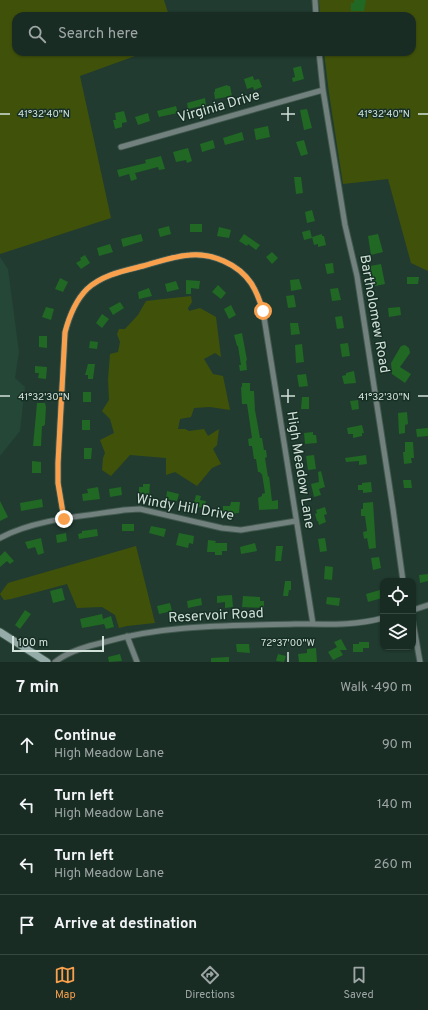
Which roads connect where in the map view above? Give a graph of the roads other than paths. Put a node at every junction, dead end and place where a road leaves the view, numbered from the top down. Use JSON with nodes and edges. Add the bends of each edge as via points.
{"nodes":[{"id":1,"x":315,"y":0,"type":"edge"},
{"id":2,"x":316,"y":12,"type":"edge"},
{"id":3,"x":320,"y":56,"type":"edge"},
{"id":4,"x":323,"y":90,"type":"junction"},
{"id":5,"x":121,"y":147,"type":"dead end"},
{"id":6,"x":64,"y":519,"type":"junction"},
{"id":7,"x":296,"y":521,"type":"junction"},
{"id":8,"x":0,"y":538,"type":"edge"},
{"id":9,"x":403,"y":578,"type":"edge"},
{"id":10,"x":428,"y":605,"type":"edge"},
{"id":11,"x":416,"y":609,"type":"edge"},
{"id":12,"x":380,"y":619,"type":"edge"},
{"id":13,"x":313,"y":624,"type":"junction"},
{"id":14,"x":0,"y":632,"type":"edge"},
{"id":15,"x":128,"y":636,"type":"junction"},
{"id":16,"x":416,"y":639,"type":"edge"},
{"id":17,"x":47,"y":662,"type":"edge"},
{"id":18,"x":55,"y":662,"type":"edge"},
{"id":19,"x":137,"y":662,"type":"edge"},
{"id":20,"x":420,"y":662,"type":"edge"}],
"edges":[{"from":1,"to":2,"type":"street"},
{"from":3,"to":4,"type":"street","name":"Bartholomew Road"},
{"from":4,"to":5,"type":"street","name":"Virginia Drive"},
{"from":4,"to":9,"type":"street","name":"Bartholomew Road","via":[[345,225],[358,284]]},
{"from":6,"to":7,"type":"street","name":"Windy Hill Drive","via":[[140,509],[241,530]]},
{"from":6,"to":7,"type":"street","name":"High Meadow Lane","via":[[58,483],[58,463],[65,332],[76,303],[86,290],[99,280],[114,274],[176,257],[207,255],[224,261],[238,270],[250,282],[258,296],[263,311]]},
{"from":6,"to":8,"type":"street","name":"Windy Hill Drive","via":[[12,531]]},
{"from":7,"to":13,"type":"street","name":"High Meadow Lane"},
{"from":10,"to":11,"type":"street"},
{"from":12,"to":13,"type":"street","name":"Reservoir Road","via":[[356,623]]},
{"from":13,"to":15,"type":"street","name":"Reservoir Road","via":[[202,627]]},
{"from":14,"to":17,"type":"main road"},
{"from":15,"to":18,"type":"street","name":"Reservoir Road","via":[[76,651]]},
{"from":15,"to":19,"type":"street"},
{"from":16,"to":20,"type":"street"}]}
